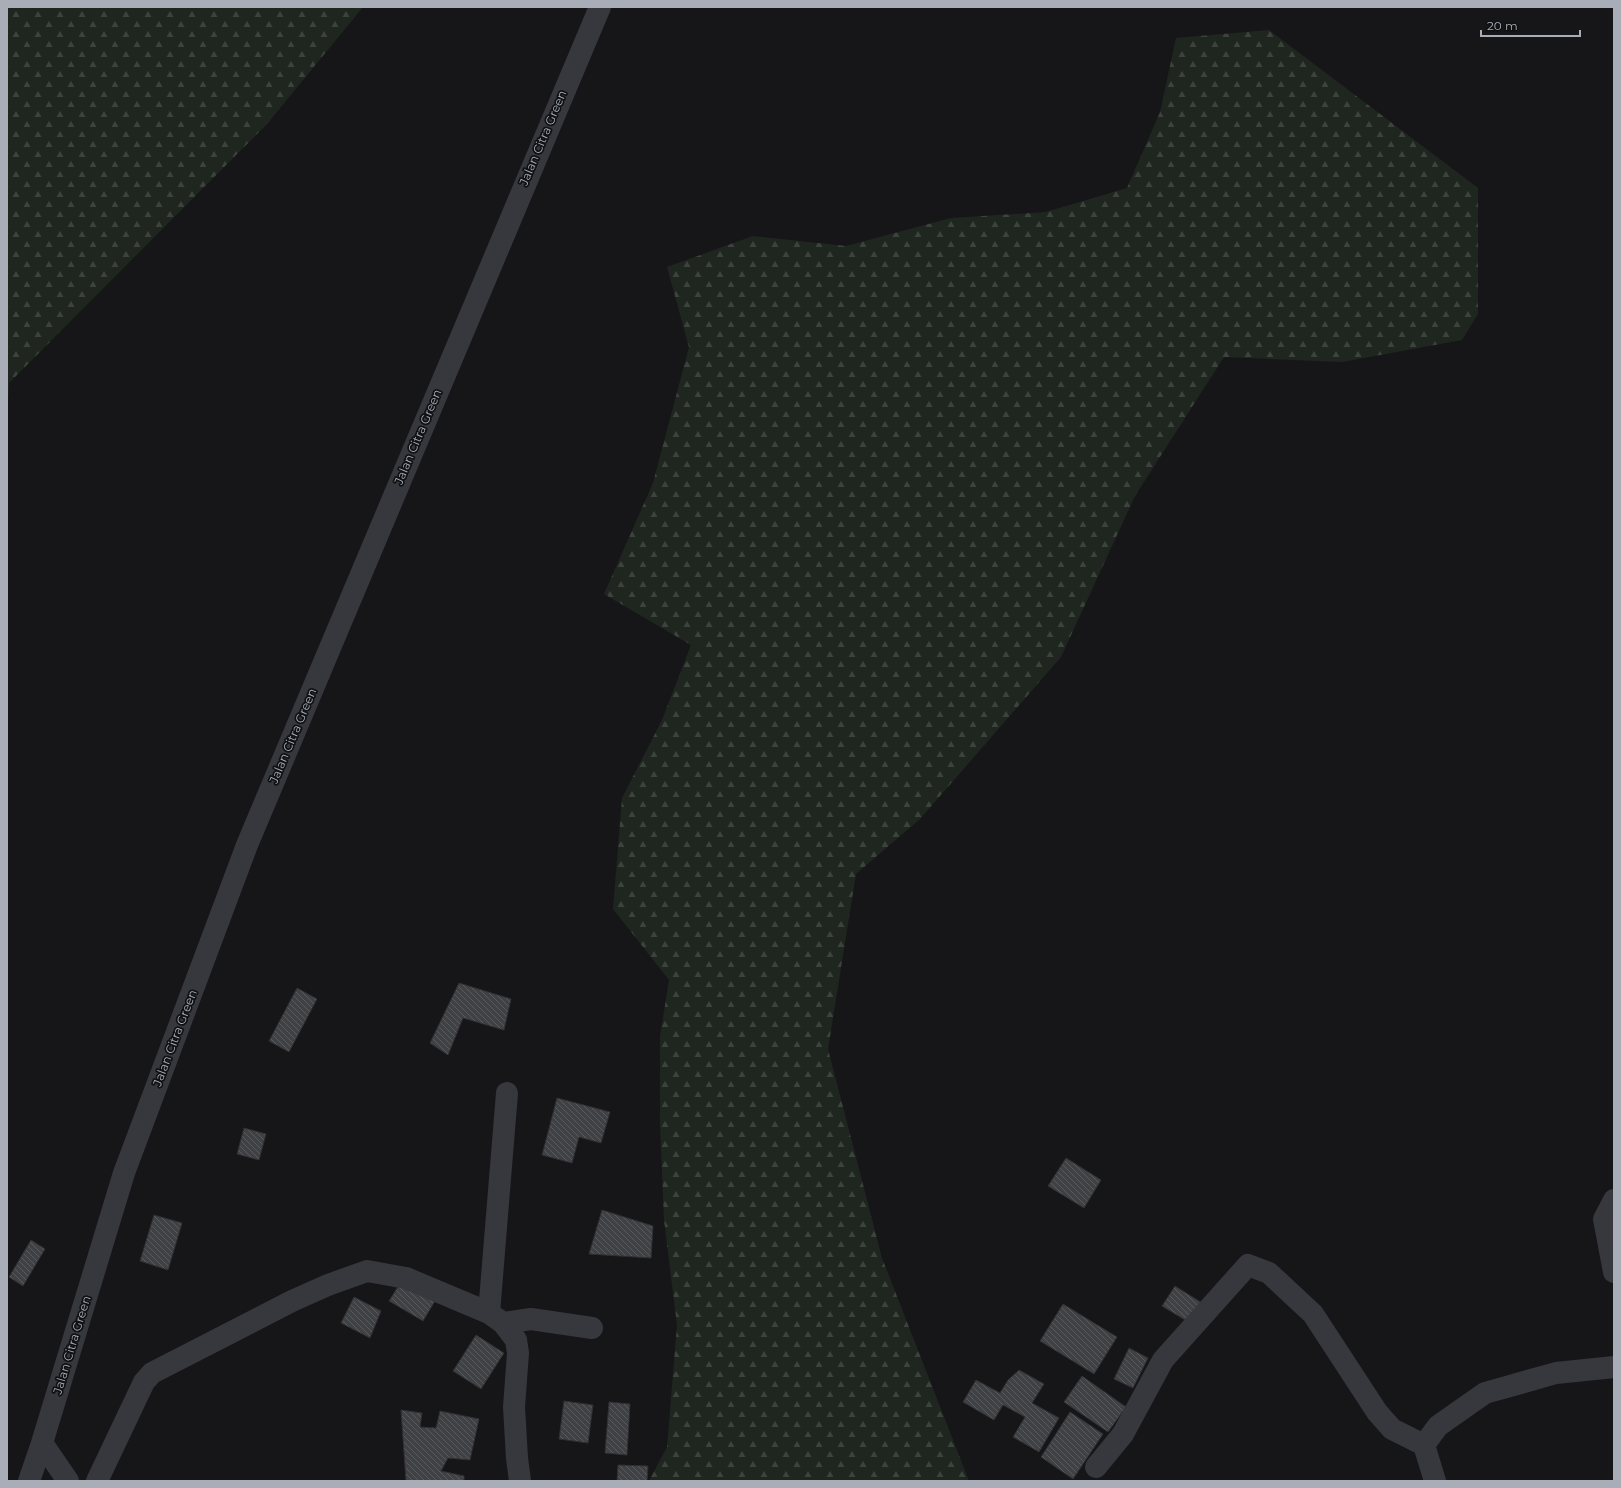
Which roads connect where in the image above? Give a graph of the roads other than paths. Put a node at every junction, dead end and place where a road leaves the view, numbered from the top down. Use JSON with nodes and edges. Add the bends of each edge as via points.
{"nodes":[{"id":1,"x":600,"y":7,"type":"edge"},
{"id":2,"x":508,"y":1094,"type":"dead end"},
{"id":3,"x":1614,"y":1200,"type":"edge"},
{"id":4,"x":1614,"y":1272,"type":"edge"},
{"id":5,"x":496,"y":1318,"type":"junction"},
{"id":6,"x":592,"y":1328,"type":"dead end"},
{"id":7,"x":1614,"y":1367,"type":"edge"},
{"id":8,"x":42,"y":1443,"type":"junction"},
{"id":9,"x":1424,"y":1444,"type":"junction"},
{"id":10,"x":1096,"y":1467,"type":"dead end"},
{"id":11,"x":28,"y":1481,"type":"edge"},
{"id":12,"x":68,"y":1481,"type":"edge"},
{"id":13,"x":97,"y":1481,"type":"edge"},
{"id":14,"x":520,"y":1481,"type":"edge"},
{"id":15,"x":1435,"y":1481,"type":"edge"}],
"edges":[{"from":1,"to":8,"type":"street","name":"Jalan Citra Green","via":[[247,845],[124,1173]]},
{"from":2,"to":5,"type":"street"},
{"from":3,"to":4,"type":"street","via":[[1604,1219]]},
{"from":5,"to":6,"type":"street","via":[[531,1318]]},
{"from":5,"to":13,"type":"street","via":[[406,1278],[367,1271],[328,1285],[152,1373],[144,1382]]},
{"from":5,"to":14,"type":"street","via":[[516,1340],[518,1353],[514,1407]]},
{"from":7,"to":9,"type":"street","via":[[1556,1373],[1485,1393],[1438,1426]]},
{"from":8,"to":11,"type":"street","name":"Jalan Citra Green"},
{"from":8,"to":12,"type":"street"},
{"from":9,"to":10,"type":"street","via":[[1392,1430],[1377,1412],[1313,1314],[1269,1273],[1248,1265],[1163,1360],[1123,1434]]},
{"from":9,"to":15,"type":"street"}]}
